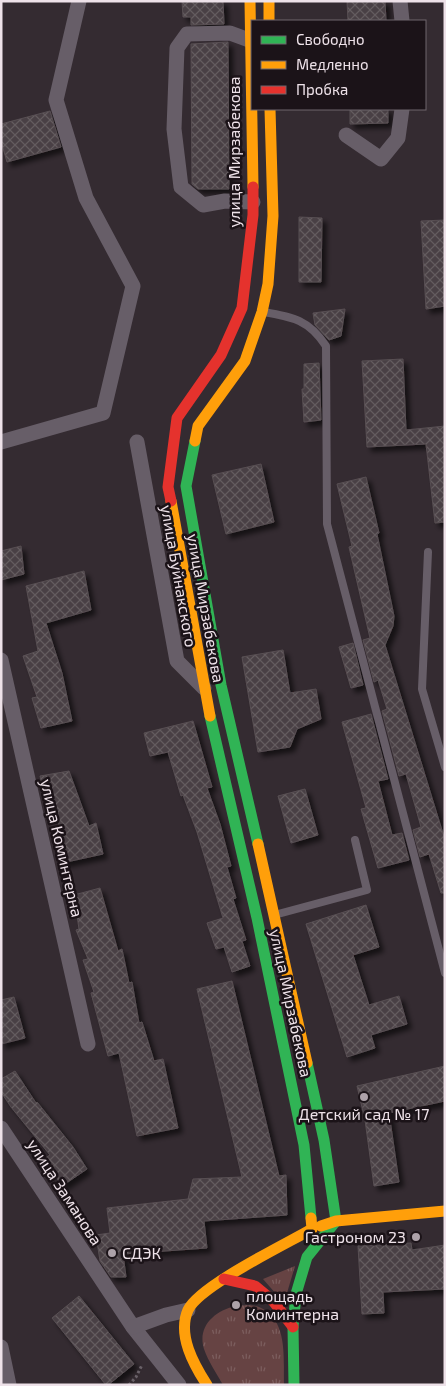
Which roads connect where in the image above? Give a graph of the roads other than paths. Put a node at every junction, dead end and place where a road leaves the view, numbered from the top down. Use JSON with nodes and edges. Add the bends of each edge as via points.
{"nodes":[{"id":1,"x":79,"y":1,"type":"edge"},
{"id":2,"x":250,"y":1,"type":"edge"},
{"id":3,"x":270,"y":1,"type":"edge"},
{"id":4,"x":400,"y":1,"type":"edge"},
{"id":5,"x":269,"y":20,"type":"edge"},
{"id":6,"x":402,"y":20,"type":"edge"},
{"id":7,"x":249,"y":40,"type":"junction"},
{"id":8,"x":270,"y":110,"type":"edge"},
{"id":9,"x":402,"y":110,"type":"edge"},
{"id":10,"x":346,"y":135,"type":"dead end"},
{"id":11,"x":253,"y":202,"type":"junction"},
{"id":12,"x":262,"y":312,"type":"junction"},
{"id":13,"x":1,"y":442,"type":"edge"},
{"id":14,"x":137,"y":442,"type":"dead end"},
{"id":15,"x":428,"y":552,"type":"dead end"},
{"id":16,"x":1,"y":660,"type":"edge"},
{"id":17,"x":3,"y":677,"type":"edge"},
{"id":18,"x":221,"y":685,"type":"junction"},
{"id":19,"x":204,"y":688,"type":"junction"},
{"id":20,"x":445,"y":767,"type":"edge"},
{"id":21,"x":355,"y":840,"type":"dead end"},
{"id":22,"x":275,"y":914,"type":"junction"},
{"id":23,"x":257,"y":918,"type":"junction"},
{"id":24,"x":445,"y":973,"type":"edge"},
{"id":25,"x":88,"y":1044,"type":"dead end"},
{"id":26,"x":1,"y":1128,"type":"edge"},
{"id":27,"x":445,"y":1211,"type":"edge"},
{"id":28,"x":336,"y":1221,"type":"junction"},
{"id":29,"x":312,"y":1229,"type":"junction"},
{"id":30,"x":224,"y":1279,"type":"junction"},
{"id":31,"x":188,"y":1310,"type":"junction"},
{"id":32,"x":133,"y":1327,"type":"junction"},
{"id":33,"x":294,"y":1327,"type":"junction"},
{"id":34,"x":1,"y":1347,"type":"edge"},
{"id":35,"x":10,"y":1385,"type":"edge"},
{"id":36,"x":179,"y":1385,"type":"edge"},
{"id":37,"x":207,"y":1385,"type":"edge"},
{"id":38,"x":294,"y":1385,"type":"edge"}],
"edges":[{"from":1,"to":13,"type":"street","via":[[56,100],[86,198],[133,286],[104,413]]},
{"from":2,"to":7,"type":"main road","name":"улица Мирзабекова"},
{"from":3,"to":5,"type":"main road"},
{"from":4,"to":6,"type":"street"},
{"from":7,"to":11,"type":"main road","name":"улица Мирзабекова"},
{"from":7,"to":11,"type":"street","via":[[230,33],[187,34],[177,48],[174,129],[181,187],[203,205],[225,201]]},
{"from":8,"to":12,"type":"main road","name":"улица Мирзабекова","via":[[273,216],[268,284]]},
{"from":9,"to":10,"type":"street","via":[[398,138],[381,159]]},
{"from":11,"to":19,"type":"main road","name":"улица Мирзабекова","via":[[242,308],[221,355],[177,418],[168,487]]},
{"from":12,"to":18,"type":"main road","name":"улица Мирзабекова","via":[[246,361],[198,426],[186,486]]},
{"from":12,"to":24,"type":"lane","via":[[295,318],[318,334],[326,346],[327,524]]},
{"from":14,"to":19,"type":"street","name":"улица Буйнакского","via":[[177,661]]},
{"from":15,"to":20,"type":"lane","via":[[422,689]]},
{"from":16,"to":17,"type":"street","name":"улица Коминтерна"},
{"from":17,"to":25,"type":"street","name":"улица Коминтерна"},
{"from":18,"to":19,"type":"street"},
{"from":18,"to":22,"type":"main road","name":"улица Мирзабекова"},
{"from":19,"to":23,"type":"main road","name":"улица Мирзабекова"},
{"from":21,"to":22,"type":"lane","via":[[367,890]]},
{"from":22,"to":23,"type":"lane"},
{"from":22,"to":28,"type":"main road","name":"улица Мирзабекова","via":[[324,1140]]},
{"from":23,"to":29,"type":"main road","name":"улица Мирзабекова","via":[[304,1145]]},
{"from":26,"to":32,"type":"street","name":"улица Заманова"},
{"from":27,"to":28,"type":"main road"},
{"from":28,"to":29,"type":"main road"},
{"from":28,"to":33,"type":"main road","via":[[307,1257],[296,1294]]},
{"from":29,"to":30,"type":"main road"},
{"from":30,"to":31,"type":"main road","via":[[205,1292]]},
{"from":30,"to":33,"type":"main road","via":[[255,1286],[273,1301]]},
{"from":31,"to":32,"type":"street"},
{"from":31,"to":37,"type":"main road","via":[[185,1330],[188,1354]]},
{"from":32,"to":36,"type":"street","name":"улица Заманова"},
{"from":33,"to":38,"type":"main road"},
{"from":34,"to":35,"type":"street"}]}
